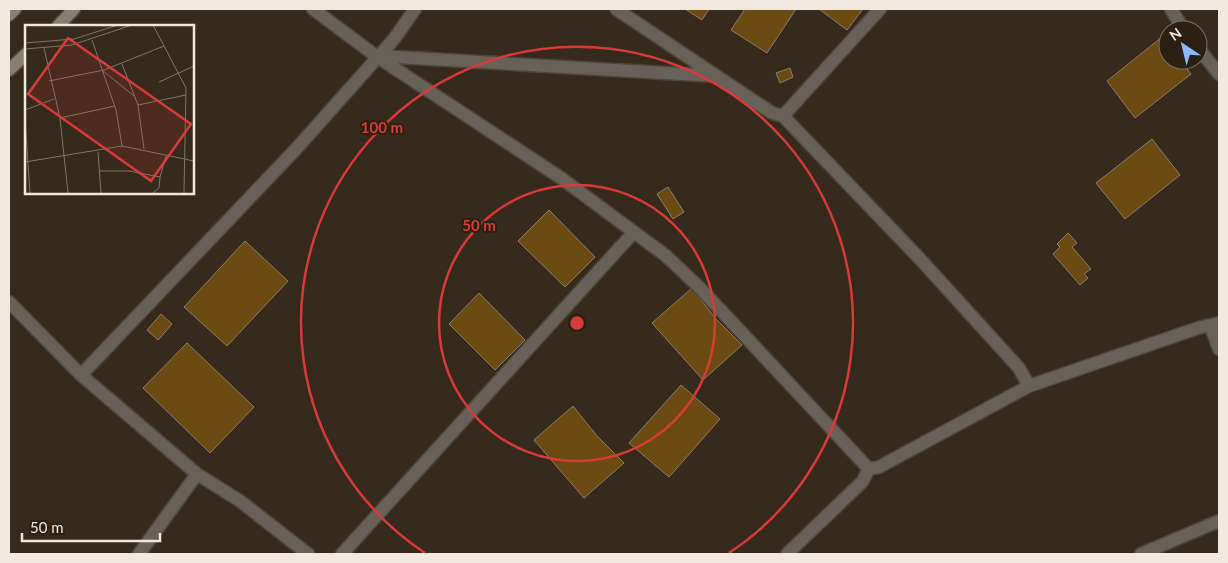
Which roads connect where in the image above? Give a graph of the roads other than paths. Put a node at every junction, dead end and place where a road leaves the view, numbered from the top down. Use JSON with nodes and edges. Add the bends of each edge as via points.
{"nodes":[{"id":1,"x":16,"y":9,"type":"edge"},
{"id":2,"x":74,"y":9,"type":"edge"},
{"id":3,"x":313,"y":9,"type":"edge"},
{"id":4,"x":415,"y":9,"type":"edge"},
{"id":5,"x":616,"y":9,"type":"edge"},
{"id":6,"x":880,"y":9,"type":"edge"},
{"id":7,"x":1171,"y":9,"type":"edge"},
{"id":8,"x":9,"y":15,"type":"edge"},
{"id":9,"x":1178,"y":20,"type":"edge"},
{"id":10,"x":59,"y":25,"type":"edge"},
{"id":11,"x":25,"y":55,"type":"edge"},
{"id":12,"x":376,"y":56,"type":"junction"},
{"id":13,"x":1208,"y":60,"type":"edge"},
{"id":14,"x":9,"y":70,"type":"edge"},
{"id":15,"x":1219,"y":74,"type":"edge"},
{"id":16,"x":718,"y":76,"type":"junction"},
{"id":17,"x":783,"y":116,"type":"junction"},
{"id":18,"x":633,"y":232,"type":"junction"},
{"id":19,"x":9,"y":302,"type":"edge"},
{"id":20,"x":1215,"y":325,"type":"edge"},
{"id":21,"x":1219,"y":349,"type":"edge"},
{"id":22,"x":81,"y":375,"type":"junction"},
{"id":23,"x":1029,"y":386,"type":"junction"},
{"id":24,"x":869,"y":469,"type":"junction"},
{"id":25,"x":197,"y":474,"type":"junction"},
{"id":26,"x":1219,"y":521,"type":"edge"},
{"id":27,"x":140,"y":554,"type":"edge"},
{"id":28,"x":308,"y":554,"type":"edge"},
{"id":29,"x":342,"y":554,"type":"edge"},
{"id":30,"x":787,"y":554,"type":"edge"},
{"id":31,"x":1141,"y":554,"type":"edge"}],
"edges":[{"from":1,"to":8,"type":"street"},
{"from":2,"to":10,"type":"street"},
{"from":3,"to":12,"type":"street"},
{"from":4,"to":12,"type":"street","via":[[394,39]]},
{"from":5,"to":16,"type":"street"},
{"from":6,"to":17,"type":"street"},
{"from":7,"to":9,"type":"street"},
{"from":11,"to":14,"type":"street"},
{"from":12,"to":16,"type":"street"},
{"from":12,"to":18,"type":"street","via":[[561,178]]},
{"from":12,"to":22,"type":"street","via":[[296,149]]},
{"from":13,"to":15,"type":"street"},
{"from":16,"to":17,"type":"street"},
{"from":17,"to":23,"type":"street","via":[[1019,368]]},
{"from":18,"to":24,"type":"street","via":[[665,255],[699,287]]},
{"from":18,"to":29,"type":"street"},
{"from":19,"to":22,"type":"street"},
{"from":20,"to":21,"type":"street"},
{"from":20,"to":23,"type":"street"},
{"from":22,"to":25,"type":"street"},
{"from":23,"to":24,"type":"street"},
{"from":24,"to":30,"type":"street","via":[[862,482]]},
{"from":25,"to":27,"type":"street"},
{"from":25,"to":28,"type":"street","via":[[240,501]]},
{"from":26,"to":31,"type":"street"}]}
